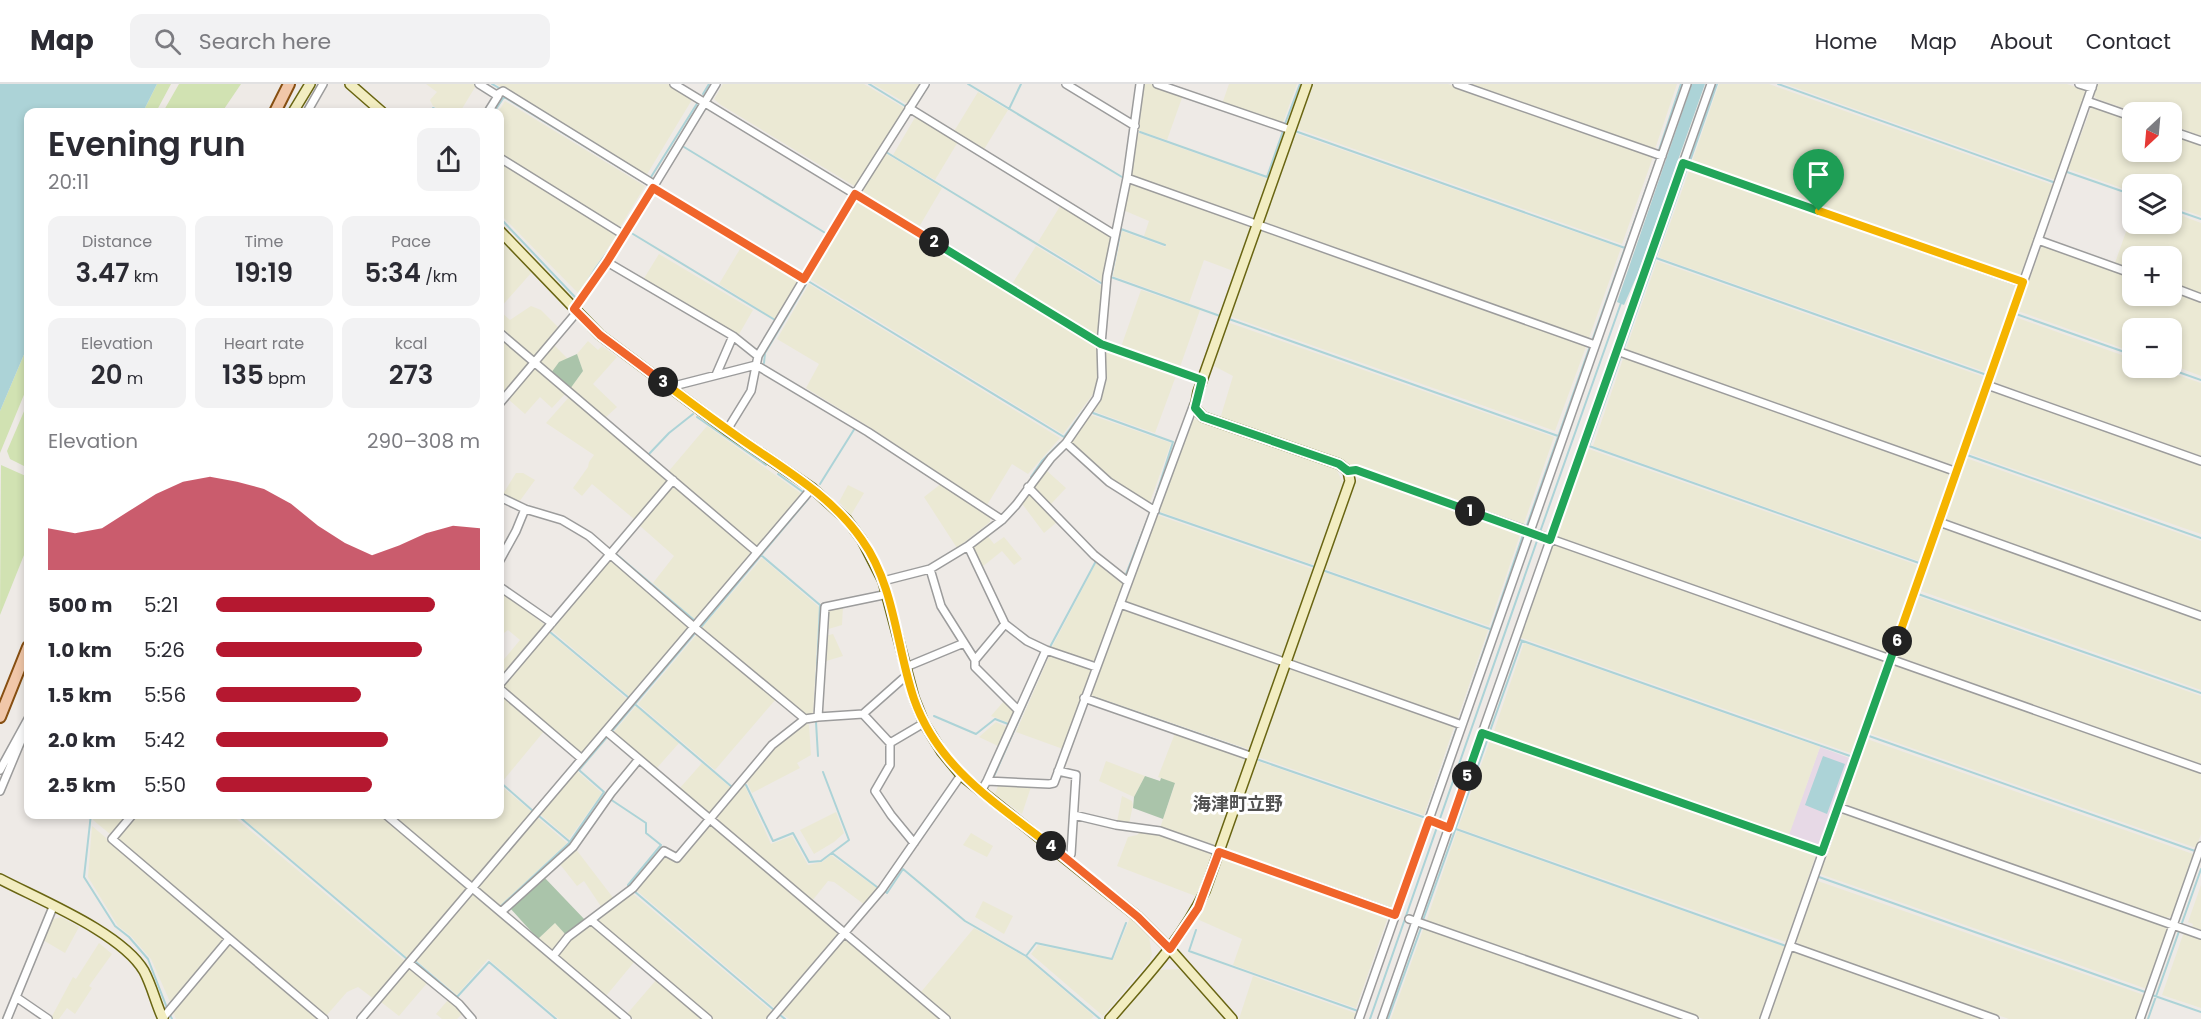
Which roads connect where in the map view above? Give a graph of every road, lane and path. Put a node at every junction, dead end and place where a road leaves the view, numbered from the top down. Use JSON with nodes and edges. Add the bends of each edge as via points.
{"nodes":[{"id":1,"x":290,"y":84,"type":"edge"},
{"id":2,"x":310,"y":84,"type":"edge"},
{"id":3,"x":323,"y":84,"type":"edge"},
{"id":4,"x":350,"y":84,"type":"edge"},
{"id":5,"x":479,"y":84,"type":"edge"},
{"id":6,"x":674,"y":84,"type":"edge"},
{"id":7,"x":716,"y":84,"type":"edge"},
{"id":8,"x":925,"y":84,"type":"edge"},
{"id":9,"x":1066,"y":84,"type":"edge"},
{"id":10,"x":1140,"y":84,"type":"edge"},
{"id":11,"x":1157,"y":84,"type":"edge"},
{"id":12,"x":1307,"y":84,"type":"edge"},
{"id":13,"x":1457,"y":84,"type":"edge"},
{"id":14,"x":1687,"y":84,"type":"edge"},
{"id":15,"x":1711,"y":84,"type":"edge"},
{"id":16,"x":2079,"y":84,"type":"edge"},
{"id":17,"x":2092,"y":86,"type":"edge"},
{"id":18,"x":496,"y":95,"type":"junction"},
{"id":19,"x":2087,"y":101,"type":"junction"},
{"id":20,"x":704,"y":103,"type":"junction"},
{"id":21,"x":277,"y":108,"type":"edge"},
{"id":22,"x":295,"y":108,"type":"edge"},
{"id":23,"x":309,"y":108,"type":"edge"},
{"id":24,"x":377,"y":108,"type":"edge"},
{"id":25,"x":490,"y":108,"type":"edge"},
{"id":26,"x":909,"y":108,"type":"junction"},
{"id":27,"x":2122,"y":113,"type":"edge"},
{"id":28,"x":1135,"y":126,"type":"junction"},
{"id":29,"x":1291,"y":130,"type":"junction"},
{"id":30,"x":2182,"y":134,"type":"edge"},
{"id":31,"x":2201,"y":141,"type":"edge"},
{"id":32,"x":1662,"y":156,"type":"junction"},
{"id":33,"x":504,"y":160,"type":"edge"},
{"id":34,"x":1683,"y":163,"type":"junction"},
{"id":35,"x":1127,"y":178,"type":"junction"},
{"id":36,"x":654,"y":186,"type":"junction"},
{"id":37,"x":855,"y":194,"type":"junction"},
{"id":38,"x":1258,"y":225,"type":"junction"},
{"id":39,"x":504,"y":235,"type":"edge"},
{"id":40,"x":624,"y":235,"type":"junction"},
{"id":41,"x":1115,"y":235,"type":"junction"},
{"id":42,"x":2038,"y":240,"type":"junction"},
{"id":43,"x":607,"y":262,"type":"junction"},
{"id":44,"x":2122,"y":269,"type":"edge"},
{"id":45,"x":804,"y":279,"type":"junction"},
{"id":46,"x":2023,"y":282,"type":"junction"},
{"id":47,"x":2182,"y":291,"type":"edge"},
{"id":48,"x":2201,"y":298,"type":"edge"},
{"id":49,"x":576,"y":310,"type":"junction"},
{"id":50,"x":504,"y":336,"type":"edge"},
{"id":51,"x":733,"y":336,"type":"junction"},
{"id":52,"x":1101,"y":344,"type":"junction"},
{"id":53,"x":1595,"y":345,"type":"junction"},
{"id":54,"x":1617,"y":351,"type":"junction"},
{"id":55,"x":758,"y":356,"type":"junction"},
{"id":56,"x":534,"y":362,"type":"junction"},
{"id":57,"x":756,"y":365,"type":"junction"},
{"id":58,"x":716,"y":375,"type":"junction"},
{"id":59,"x":1202,"y":380,"type":"junction"},
{"id":60,"x":1987,"y":385,"type":"junction"},
{"id":61,"x":670,"y":387,"type":"junction"},
{"id":62,"x":504,"y":398,"type":"edge"},
{"id":63,"x":1195,"y":401,"type":"junction"},
{"id":64,"x":727,"y":430,"type":"junction"},
{"id":65,"x":1066,"y":444,"type":"junction"},
{"id":66,"x":2201,"y":461,"type":"edge"},
{"id":67,"x":1348,"y":471,"type":"junction"},
{"id":68,"x":1957,"y":472,"type":"junction"},
{"id":69,"x":673,"y":480,"type":"junction"},
{"id":70,"x":1028,"y":487,"type":"junction"},
{"id":71,"x":812,"y":488,"type":"junction"},
{"id":72,"x":504,"y":499,"type":"edge"},
{"id":73,"x":525,"y":509,"type":"junction"},
{"id":74,"x":1155,"y":511,"type":"junction"},
{"id":75,"x":1002,"y":520,"type":"junction"},
{"id":76,"x":1939,"y":522,"type":"junction"},
{"id":77,"x":1531,"y":533,"type":"junction"},
{"id":78,"x":1548,"y":539,"type":"junction"},
{"id":79,"x":968,"y":546,"type":"junction"},
{"id":80,"x":757,"y":552,"type":"junction"},
{"id":81,"x":504,"y":553,"type":"edge"},
{"id":82,"x":609,"y":555,"type":"junction"},
{"id":83,"x":930,"y":569,"type":"junction"},
{"id":84,"x":883,"y":581,"type":"junction"},
{"id":85,"x":1128,"y":582,"type":"junction"},
{"id":86,"x":504,"y":590,"type":"edge"},
{"id":87,"x":888,"y":594,"type":"junction"},
{"id":88,"x":1120,"y":604,"type":"junction"},
{"id":89,"x":2201,"y":616,"type":"edge"},
{"id":90,"x":552,"y":623,"type":"junction"},
{"id":91,"x":1005,"y":624,"type":"junction"},
{"id":92,"x":694,"y":627,"type":"junction"},
{"id":93,"x":964,"y":643,"type":"junction"},
{"id":94,"x":1046,"y":650,"type":"junction"},
{"id":95,"x":24,"y":658,"type":"edge"},
{"id":96,"x":1891,"y":659,"type":"junction"},
{"id":97,"x":975,"y":660,"type":"junction"},
{"id":98,"x":1286,"y":662,"type":"junction"},
{"id":99,"x":1096,"y":667,"type":"junction"},
{"id":100,"x":906,"y":671,"type":"junction"},
{"id":101,"x":504,"y":679,"type":"edge"},
{"id":102,"x":504,"y":692,"type":"edge"},
{"id":103,"x":1084,"y":698,"type":"junction"},
{"id":104,"x":1018,"y":710,"type":"junction"},
{"id":105,"x":863,"y":714,"type":"junction"},
{"id":106,"x":0,"y":717,"type":"edge"},
{"id":107,"x":818,"y":717,"type":"junction"},
{"id":108,"x":805,"y":718,"type":"junction"},
{"id":109,"x":924,"y":723,"type":"junction"},
{"id":110,"x":1462,"y":725,"type":"junction"},
{"id":111,"x":24,"y":726,"type":"edge"},
{"id":112,"x":606,"y":731,"type":"junction"},
{"id":113,"x":1482,"y":733,"type":"junction"},
{"id":114,"x":24,"y":734,"type":"edge"},
{"id":115,"x":890,"y":743,"type":"junction"},
{"id":116,"x":1253,"y":757,"type":"junction"},
{"id":117,"x":582,"y":759,"type":"junction"},
{"id":118,"x":639,"y":759,"type":"junction"},
{"id":119,"x":2201,"y":769,"type":"edge"},
{"id":120,"x":0,"y":770,"type":"edge"},
{"id":121,"x":1058,"y":771,"type":"junction"},
{"id":122,"x":961,"y":775,"type":"junction"},
{"id":123,"x":987,"y":781,"type":"junction"},
{"id":124,"x":0,"y":791,"type":"edge"},
{"id":125,"x":981,"y":791,"type":"junction"},
{"id":126,"x":1838,"y":807,"type":"junction"},
{"id":127,"x":1074,"y":815,"type":"junction"},
{"id":128,"x":129,"y":819,"type":"edge"},
{"id":129,"x":392,"y":819,"type":"edge"},
{"id":130,"x":711,"y":819,"type":"junction"},
{"id":131,"x":1431,"y":821,"type":"junction"},
{"id":132,"x":1446,"y":826,"type":"junction"},
{"id":133,"x":914,"y":843,"type":"junction"},
{"id":134,"x":2201,"y":846,"type":"edge"},
{"id":135,"x":1219,"y":852,"type":"junction"},
{"id":136,"x":1822,"y":852,"type":"junction"},
{"id":137,"x":1067,"y":859,"type":"junction"},
{"id":138,"x":0,"y":879,"type":"edge"},
{"id":139,"x":472,"y":888,"type":"junction"},
{"id":140,"x":53,"y":907,"type":"junction"},
{"id":141,"x":501,"y":912,"type":"junction"},
{"id":142,"x":1395,"y":915,"type":"junction"},
{"id":143,"x":591,"y":920,"type":"junction"},
{"id":144,"x":1413,"y":921,"type":"junction"},
{"id":145,"x":2174,"y":926,"type":"junction"},
{"id":146,"x":845,"y":933,"type":"junction"},
{"id":147,"x":2201,"y":935,"type":"edge"},
{"id":148,"x":230,"y":939,"type":"junction"},
{"id":149,"x":1790,"y":946,"type":"junction"},
{"id":150,"x":1170,"y":949,"type":"junction"},
{"id":151,"x":553,"y":956,"type":"junction"},
{"id":152,"x":409,"y":963,"type":"junction"},
{"id":153,"x":16,"y":997,"type":"junction"},
{"id":154,"x":0,"y":1015,"type":"edge"},
{"id":155,"x":6,"y":1019,"type":"edge"},
{"id":156,"x":48,"y":1019,"type":"edge"},
{"id":157,"x":163,"y":1019,"type":"edge"},
{"id":158,"x":324,"y":1019,"type":"edge"},
{"id":159,"x":361,"y":1019,"type":"edge"},
{"id":160,"x":472,"y":1019,"type":"edge"},
{"id":161,"x":627,"y":1019,"type":"edge"},
{"id":162,"x":708,"y":1019,"type":"edge"},
{"id":163,"x":771,"y":1019,"type":"edge"},
{"id":164,"x":946,"y":1019,"type":"edge"},
{"id":165,"x":1110,"y":1019,"type":"edge"},
{"id":166,"x":1232,"y":1019,"type":"edge"},
{"id":167,"x":1359,"y":1019,"type":"edge"},
{"id":168,"x":1382,"y":1019,"type":"edge"},
{"id":169,"x":1694,"y":1019,"type":"edge"},
{"id":170,"x":1764,"y":1019,"type":"edge"},
{"id":171,"x":1995,"y":1019,"type":"edge"},
{"id":172,"x":2140,"y":1019,"type":"edge"}],
"edges":[{"from":1,"to":21,"type":"main road"},
{"from":2,"to":22,"type":"street"},
{"from":3,"to":23,"type":"street"},
{"from":4,"to":24,"type":"street"},
{"from":5,"to":18,"type":"street"},
{"from":6,"to":20,"type":"street"},
{"from":7,"to":20,"type":"street"},
{"from":8,"to":26,"type":"street"},
{"from":9,"to":28,"type":"street"},
{"from":10,"to":28,"type":"street"},
{"from":11,"to":29,"type":"street"},
{"from":12,"to":29,"type":"street"},
{"from":13,"to":32,"type":"street"},
{"from":14,"to":32,"type":"street"},
{"from":15,"to":34,"type":"street"},
{"from":16,"to":17,"type":"street"},
{"from":17,"to":19,"type":"street"},
{"from":18,"to":25,"type":"street"},
{"from":18,"to":36,"type":"street","via":[[502,91]]},
{"from":19,"to":27,"type":"street"},
{"from":19,"to":42,"type":"street"},
{"from":20,"to":36,"type":"street"},
{"from":20,"to":37,"type":"street"},
{"from":26,"to":37,"type":"street"},
{"from":26,"to":41,"type":"street"},
{"from":28,"to":35,"type":"street"},
{"from":29,"to":38,"type":"street"},
{"from":30,"to":31,"type":"street"},
{"from":32,"to":53,"type":"street"},
{"from":33,"to":40,"type":"street"},
{"from":34,"to":46,"type":"street"},
{"from":34,"to":54,"type":"street"},
{"from":35,"to":38,"type":"street"},
{"from":35,"to":41,"type":"street"},
{"from":36,"to":40,"type":"street"},
{"from":36,"to":45,"type":"street"},
{"from":37,"to":45,"type":"street"},
{"from":37,"to":52,"type":"street"},
{"from":38,"to":53,"type":"street"},
{"from":38,"to":59,"type":"street"},
{"from":39,"to":49,"type":"street"},
{"from":40,"to":43,"type":"street"},
{"from":41,"to":52,"type":"street"},
{"from":42,"to":44,"type":"street"},
{"from":42,"to":46,"type":"street"},
{"from":43,"to":49,"type":"street"},
{"from":43,"to":51,"type":"street"},
{"from":45,"to":55,"type":"street"},
{"from":46,"to":60,"type":"street"},
{"from":47,"to":48,"type":"street"},
{"from":49,"to":56,"type":"street"},
{"from":49,"to":61,"type":"street","via":[[600,335]]},
{"from":50,"to":56,"type":"street"},
{"from":51,"to":55,"type":"street"},
{"from":51,"to":58,"type":"street"},
{"from":52,"to":59,"type":"street"},
{"from":52,"to":65,"type":"street","via":[[1102,378],[1097,398]]},
{"from":53,"to":77,"type":"street"},
{"from":54,"to":68,"type":"street"},
{"from":54,"to":78,"type":"street"},
{"from":55,"to":57,"type":"street"},
{"from":56,"to":62,"type":"street"},
{"from":56,"to":69,"type":"street"},
{"from":57,"to":58,"type":"street"},
{"from":57,"to":64,"type":"street","via":[[751,391]]},
{"from":57,"to":75,"type":"street","via":[[868,432]]},
{"from":58,"to":61,"type":"street"},
{"from":59,"to":63,"type":"street"},
{"from":60,"to":66,"type":"street"},
{"from":60,"to":68,"type":"street"},
{"from":61,"to":64,"type":"street"},
{"from":63,"to":67,"type":"street","via":[[1195,408],[1203,417],[1339,464]]},
{"from":63,"to":74,"type":"street"},
{"from":64,"to":71,"type":"street"},
{"from":65,"to":70,"type":"street"},
{"from":65,"to":74,"type":"street","via":[[1110,482]]},
{"from":67,"to":77,"type":"street","via":[[1356,470]]},
{"from":67,"to":98,"type":"street","via":[[1350,481]]},
{"from":68,"to":76,"type":"street"},
{"from":69,"to":80,"type":"street"},
{"from":69,"to":82,"type":"street"},
{"from":70,"to":75,"type":"street"},
{"from":70,"to":85,"type":"street","via":[[1094,555]]},
{"from":71,"to":80,"type":"street"},
{"from":71,"to":84,"type":"street","via":[[862,540]]},
{"from":72,"to":73,"type":"street"},
{"from":73,"to":81,"type":"street"},
{"from":73,"to":82,"type":"street","via":[[562,520],[589,536]]},
{"from":74,"to":85,"type":"street"},
{"from":75,"to":79,"type":"street"},
{"from":76,"to":89,"type":"street"},
{"from":76,"to":96,"type":"street"},
{"from":77,"to":78,"type":"street"},
{"from":77,"to":110,"type":"street"},
{"from":78,"to":96,"type":"street"},
{"from":78,"to":113,"type":"street"},
{"from":79,"to":83,"type":"street"},
{"from":79,"to":91,"type":"street"},
{"from":80,"to":92,"type":"street"},
{"from":82,"to":90,"type":"street"},
{"from":82,"to":92,"type":"street"},
{"from":83,"to":84,"type":"street"},
{"from":83,"to":93,"type":"street","via":[[941,606]]},
{"from":84,"to":87,"type":"street"},
{"from":85,"to":88,"type":"street"},
{"from":86,"to":90,"type":"street"},
{"from":87,"to":100,"type":"street"},
{"from":87,"to":107,"type":"street","via":[[825,608]]},
{"from":88,"to":98,"type":"street"},
{"from":88,"to":99,"type":"street"},
{"from":90,"to":101,"type":"street"},
{"from":91,"to":94,"type":"street"},
{"from":91,"to":97,"type":"street"},
{"from":92,"to":108,"type":"street"},
{"from":92,"to":112,"type":"street"},
{"from":93,"to":97,"type":"street"},
{"from":93,"to":100,"type":"street"},
{"from":94,"to":99,"type":"street"},
{"from":94,"to":104,"type":"street"},
{"from":95,"to":106,"type":"main road"},
{"from":96,"to":119,"type":"street"},
{"from":96,"to":126,"type":"street"},
{"from":97,"to":104,"type":"street","via":[[975,667]]},
{"from":98,"to":110,"type":"street"},
{"from":98,"to":116,"type":"street"},
{"from":99,"to":103,"type":"street"},
{"from":100,"to":105,"type":"street"},
{"from":100,"to":109,"type":"street"},
{"from":102,"to":117,"type":"street"},
{"from":103,"to":116,"type":"street"},
{"from":103,"to":121,"type":"street"},
{"from":104,"to":123,"type":"street"},
{"from":105,"to":107,"type":"street"},
{"from":105,"to":115,"type":"street"},
{"from":107,"to":108,"type":"street"},
{"from":108,"to":130,"type":"street","via":[[772,745]]},
{"from":109,"to":115,"type":"street"},
{"from":109,"to":122,"type":"street"},
{"from":110,"to":131,"type":"street"},
{"from":111,"to":120,"type":"street"},
{"from":112,"to":117,"type":"street"},
{"from":112,"to":118,"type":"street"},
{"from":113,"to":132,"type":"street"},
{"from":113,"to":136,"type":"street"},
{"from":114,"to":124,"type":"street"},
{"from":115,"to":133,"type":"street","via":[[888,770],[875,791]]},
{"from":116,"to":135,"type":"street"},
{"from":117,"to":139,"type":"street"},
{"from":118,"to":130,"type":"street"},
{"from":118,"to":141,"type":"street","via":[[573,847]]},
{"from":121,"to":123,"type":"street","via":[[1054,783],[1049,784]]},
{"from":121,"to":127,"type":"street","via":[[1076,775]]},
{"from":122,"to":125,"type":"street"},
{"from":122,"to":133,"type":"street"},
{"from":123,"to":125,"type":"street"},
{"from":125,"to":137,"type":"street"},
{"from":126,"to":136,"type":"street"},
{"from":126,"to":145,"type":"street"},
{"from":127,"to":135,"type":"street","via":[[1160,831]]},
{"from":127,"to":137,"type":"street","via":[[1071,854]]},
{"from":128,"to":148,"type":"street","via":[[112,839]]},
{"from":129,"to":139,"type":"street"},
{"from":130,"to":143,"type":"street","via":[[677,858],[664,851],[633,888]]},
{"from":130,"to":146,"type":"street"},
{"from":131,"to":132,"type":"street"},
{"from":131,"to":142,"type":"street"},
{"from":132,"to":144,"type":"street"},
{"from":133,"to":146,"type":"street"},
{"from":134,"to":145,"type":"street"},
{"from":135,"to":142,"type":"street"},
{"from":135,"to":150,"type":"street","via":[[1198,908]]},
{"from":136,"to":149,"type":"street"},
{"from":137,"to":150,"type":"street","via":[[1138,917]]},
{"from":138,"to":140,"type":"street"},
{"from":139,"to":141,"type":"street"},
{"from":139,"to":152,"type":"street"},
{"from":140,"to":153,"type":"street"},
{"from":140,"to":157,"type":"street","via":[[130,952],[144,972]]},
{"from":141,"to":151,"type":"street"},
{"from":142,"to":167,"type":"street"},
{"from":143,"to":151,"type":"street","via":[[568,937]]},
{"from":143,"to":162,"type":"street"},
{"from":144,"to":168,"type":"street"},
{"from":144,"to":169,"type":"street"},
{"from":145,"to":147,"type":"street"},
{"from":145,"to":172,"type":"street"},
{"from":146,"to":163,"type":"street"},
{"from":146,"to":164,"type":"street"},
{"from":148,"to":157,"type":"street"},
{"from":148,"to":158,"type":"street"},
{"from":149,"to":170,"type":"street"},
{"from":149,"to":171,"type":"street"},
{"from":150,"to":165,"type":"street"},
{"from":150,"to":166,"type":"street"},
{"from":151,"to":161,"type":"street"},
{"from":152,"to":159,"type":"street"},
{"from":152,"to":160,"type":"street"},
{"from":153,"to":155,"type":"street"},
{"from":153,"to":156,"type":"street"},
{"from":154,"to":155,"type":"street"}]}
